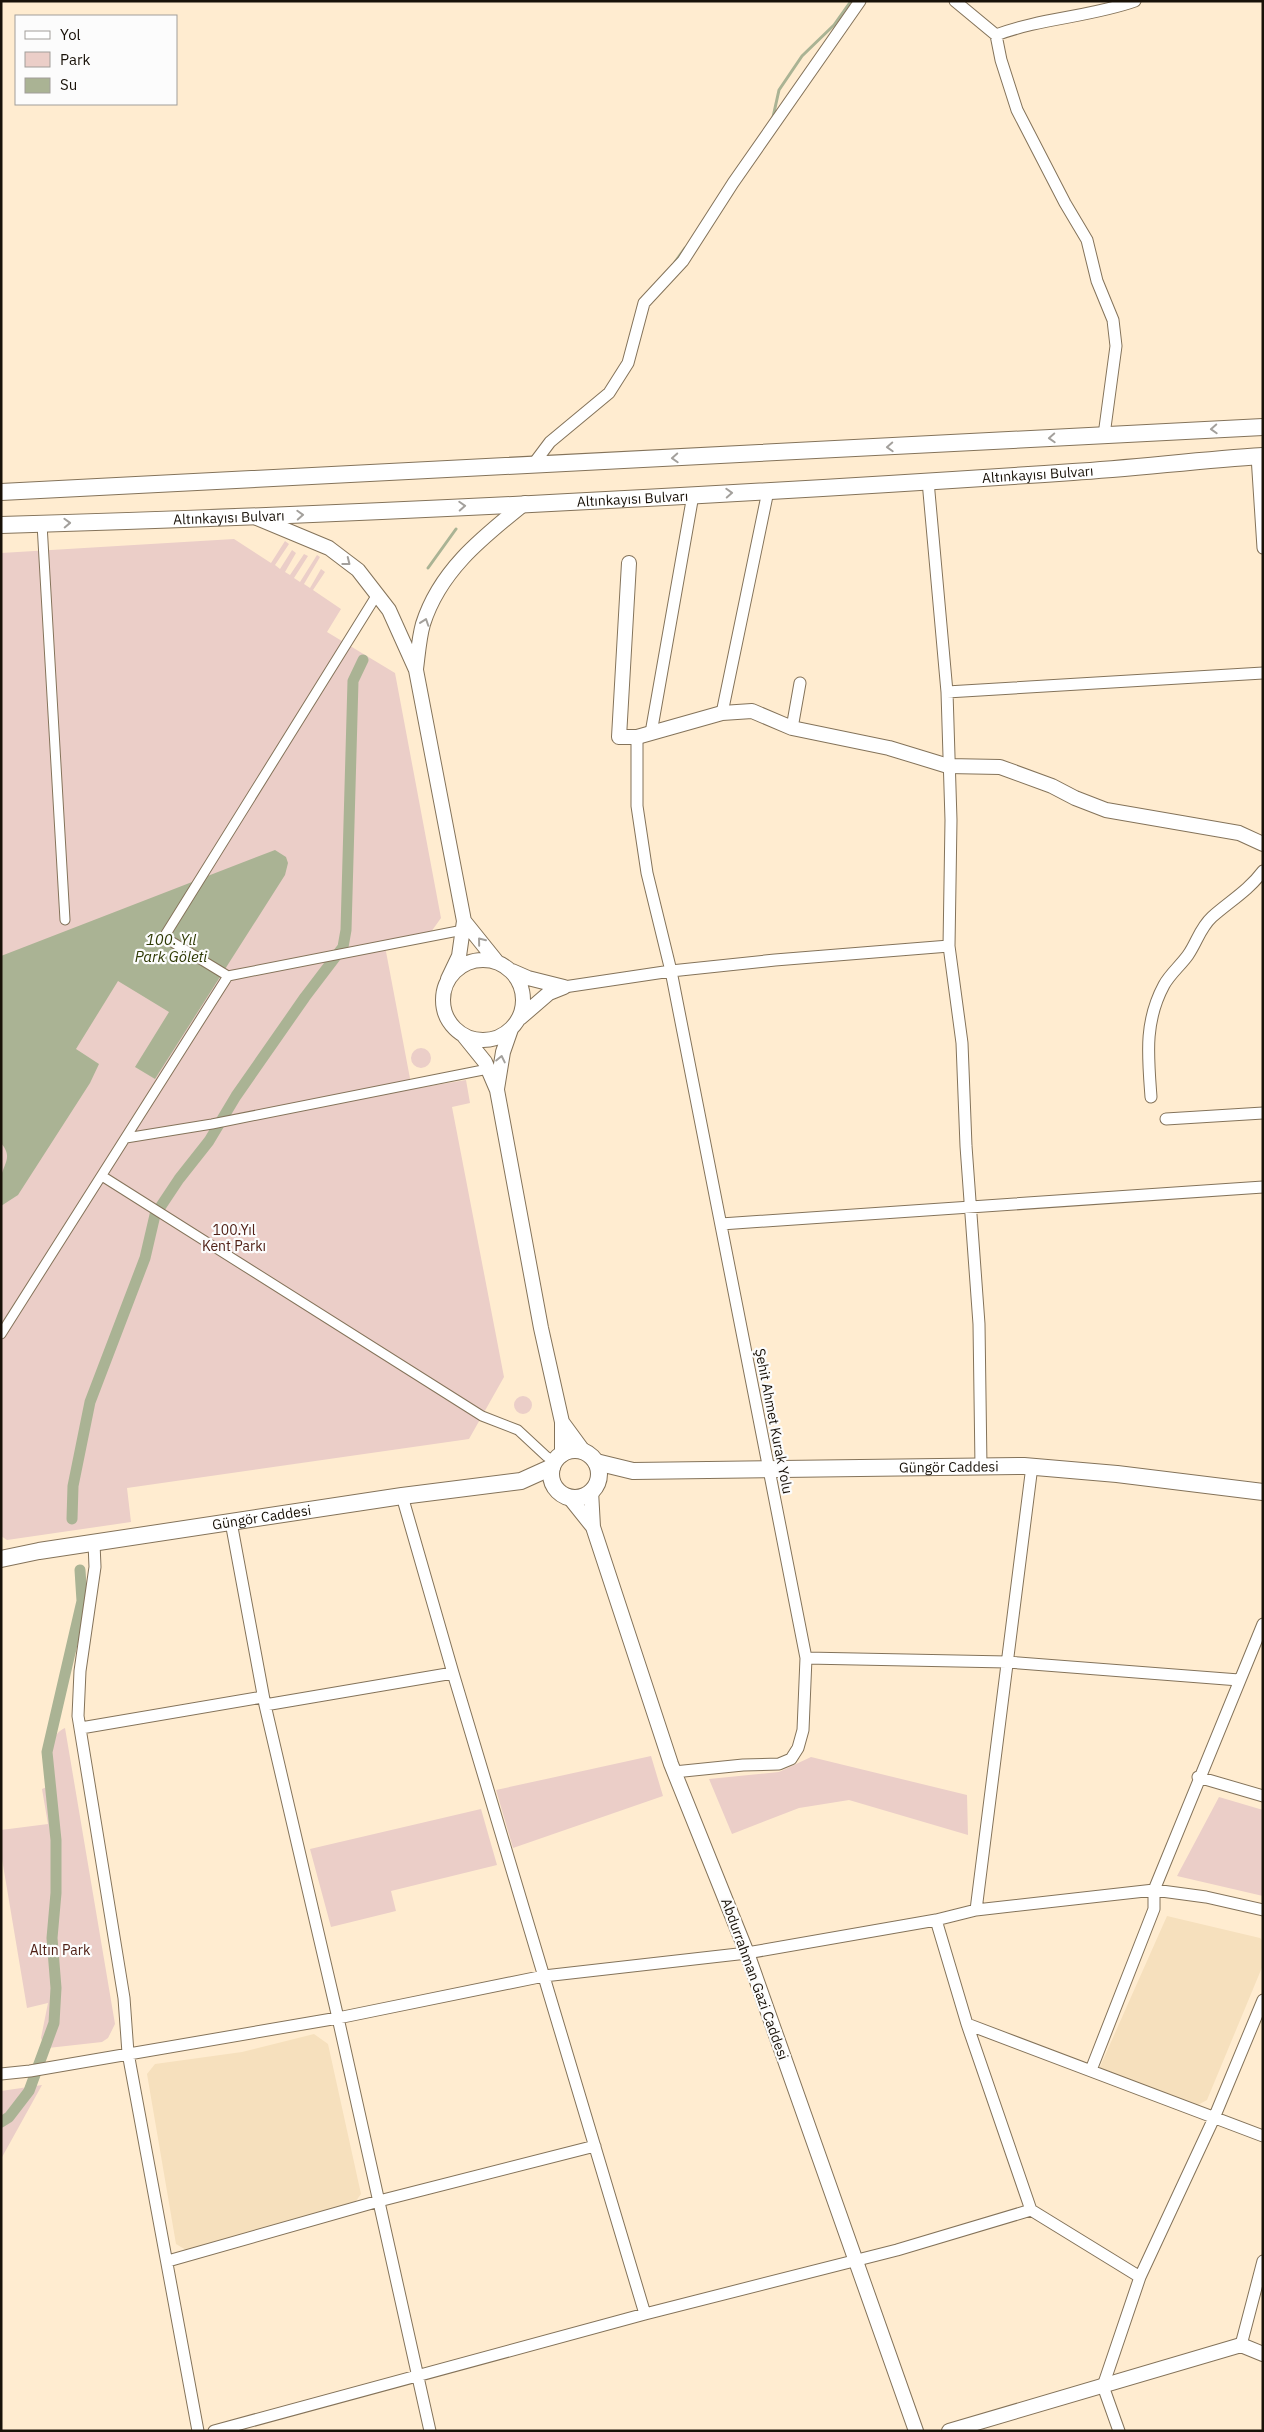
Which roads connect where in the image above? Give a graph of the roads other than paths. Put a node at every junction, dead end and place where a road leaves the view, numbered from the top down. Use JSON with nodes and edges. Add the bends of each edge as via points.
{"nodes":[{"id":1,"x":860,"y":1,"type":"edge"},
{"id":2,"x":955,"y":1,"type":"edge"},
{"id":3,"x":1135,"y":1,"type":"edge"},
{"id":4,"x":996,"y":36,"type":"junction"},
{"id":5,"x":1263,"y":427,"type":"edge"},
{"id":6,"x":1104,"y":435,"type":"junction"},
{"id":7,"x":1260,"y":456,"type":"edge"},
{"id":8,"x":532,"y":466,"type":"junction"},
{"id":9,"x":928,"y":480,"type":"junction"},
{"id":10,"x":768,"y":491,"type":"junction"},
{"id":11,"x":1,"y":492,"type":"edge"},
{"id":12,"x":694,"y":495,"type":"junction"},
{"id":13,"x":525,"y":503,"type":"junction"},
{"id":14,"x":256,"y":517,"type":"junction"},
{"id":15,"x":42,"y":524,"type":"junction"},
{"id":16,"x":1,"y":525,"type":"edge"},
{"id":17,"x":1263,"y":548,"type":"edge"},
{"id":18,"x":628,"y":563,"type":"dead end"},
{"id":19,"x":378,"y":593,"type":"junction"},
{"id":20,"x":416,"y":670,"type":"junction"},
{"id":21,"x":1263,"y":673,"type":"edge"},
{"id":22,"x":800,"y":683,"type":"dead end"},
{"id":23,"x":947,"y":692,"type":"junction"},
{"id":24,"x":722,"y":713,"type":"junction"},
{"id":25,"x":792,"y":728,"type":"junction"},
{"id":26,"x":651,"y":733,"type":"junction"},
{"id":27,"x":637,"y":737,"type":"junction"},
{"id":28,"x":948,"y":766,"type":"junction"},
{"id":29,"x":1263,"y":844,"type":"edge"},
{"id":30,"x":1263,"y":871,"type":"edge"},
{"id":31,"x":65,"y":920,"type":"dead end"},
{"id":32,"x":463,"y":925,"type":"junction"},
{"id":33,"x":949,"y":946,"type":"junction"},
{"id":34,"x":503,"y":966,"type":"junction"},
{"id":35,"x":671,"y":971,"type":"junction"},
{"id":36,"x":228,"y":976,"type":"junction"},
{"id":37,"x":448,"y":979,"type":"junction"},
{"id":38,"x":564,"y":986,"type":"junction"},
{"id":39,"x":515,"y":1024,"type":"junction"},
{"id":40,"x":464,"y":1036,"type":"junction"},
{"id":41,"x":488,"y":1069,"type":"junction"},
{"id":42,"x":497,"y":1090,"type":"junction"},
{"id":43,"x":1151,"y":1097,"type":"dead end"},
{"id":44,"x":1263,"y":1113,"type":"edge"},
{"id":45,"x":1166,"y":1119,"type":"dead end"},
{"id":46,"x":126,"y":1138,"type":"junction"},
{"id":47,"x":102,"y":1176,"type":"junction"},
{"id":48,"x":1263,"y":1188,"type":"edge"},
{"id":49,"x":972,"y":1209,"type":"junction"},
{"id":50,"x":721,"y":1224,"type":"junction"},
{"id":51,"x":1,"y":1334,"type":"edge"},
{"id":52,"x":562,"y":1422,"type":"junction"},
{"id":53,"x":590,"y":1457,"type":"junction"},
{"id":54,"x":556,"y":1461,"type":"junction"},
{"id":55,"x":1032,"y":1466,"type":"junction"},
{"id":56,"x":981,"y":1467,"type":"junction"},
{"id":57,"x":767,"y":1468,"type":"junction"},
{"id":58,"x":633,"y":1471,"type":"junction"},
{"id":59,"x":521,"y":1480,"type":"junction"},
{"id":60,"x":594,"y":1488,"type":"junction"},
{"id":61,"x":1263,"y":1492,"type":"edge"},
{"id":62,"x":563,"y":1493,"type":"junction"},
{"id":63,"x":402,"y":1496,"type":"junction"},
{"id":64,"x":231,"y":1522,"type":"junction"},
{"id":65,"x":593,"y":1527,"type":"junction"},
{"id":66,"x":94,"y":1543,"type":"junction"},
{"id":67,"x":1,"y":1559,"type":"edge"},
{"id":68,"x":1263,"y":1624,"type":"edge"},
{"id":69,"x":806,"y":1658,"type":"junction"},
{"id":70,"x":1007,"y":1662,"type":"junction"},
{"id":71,"x":453,"y":1673,"type":"junction"},
{"id":72,"x":1239,"y":1680,"type":"junction"},
{"id":73,"x":264,"y":1701,"type":"junction"},
{"id":74,"x":81,"y":1728,"type":"junction"},
{"id":75,"x":674,"y":1772,"type":"junction"},
{"id":76,"x":1198,"y":1777,"type":"junction"},
{"id":77,"x":1263,"y":1796,"type":"edge"},
{"id":78,"x":1154,"y":1890,"type":"junction"},
{"id":79,"x":976,"y":1910,"type":"junction"},
{"id":80,"x":1263,"y":1910,"type":"edge"},
{"id":81,"x":936,"y":1920,"type":"junction"},
{"id":82,"x":747,"y":1953,"type":"junction"},
{"id":83,"x":544,"y":1976,"type":"junction"},
{"id":84,"x":1263,"y":2000,"type":"edge"},
{"id":85,"x":338,"y":2018,"type":"junction"},
{"id":86,"x":967,"y":2024,"type":"junction"},
{"id":87,"x":128,"y":2053,"type":"junction"},
{"id":88,"x":1091,"y":2070,"type":"junction"},
{"id":89,"x":1,"y":2074,"type":"edge"},
{"id":90,"x":1214,"y":2118,"type":"junction"},
{"id":91,"x":1263,"y":2136,"type":"edge"},
{"id":92,"x":595,"y":2146,"type":"junction"},
{"id":93,"x":379,"y":2201,"type":"junction"},
{"id":94,"x":1031,"y":2210,"type":"junction"},
{"id":95,"x":168,"y":2261,"type":"junction"},
{"id":96,"x":856,"y":2261,"type":"junction"},
{"id":97,"x":1263,"y":2261,"type":"edge"},
{"id":98,"x":1140,"y":2277,"type":"junction"},
{"id":99,"x":646,"y":2314,"type":"junction"},
{"id":100,"x":1241,"y":2345,"type":"junction"},
{"id":101,"x":1263,"y":2354,"type":"edge"},
{"id":102,"x":418,"y":2375,"type":"junction"},
{"id":103,"x":1103,"y":2386,"type":"junction"},
{"id":104,"x":198,"y":2431,"type":"edge"},
{"id":105,"x":214,"y":2431,"type":"edge"},
{"id":106,"x":430,"y":2431,"type":"edge"},
{"id":107,"x":916,"y":2431,"type":"edge"},
{"id":108,"x":949,"y":2431,"type":"edge"},
{"id":109,"x":1119,"y":2431,"type":"edge"}],
"edges":[{"from":1,"to":8,"type":"street","via":[[733,183],[684,262],[644,303],[628,363],[609,393],[550,442]]},
{"from":2,"to":4,"type":"street"},
{"from":3,"to":4,"type":"street","via":[[1117,8],[1037,23]]},
{"from":4,"to":6,"type":"street","via":[[1017,110],[1087,240],[1097,281],[1113,320],[1116,346]]},
{"from":5,"to":6,"type":"main road","one_way":true},
{"from":6,"to":8,"type":"main road","one_way":true},
{"from":7,"to":9,"type":"main road","name":"Altınkayısı Bulvarı","via":[[1076,472]]},
{"from":7,"to":17,"type":"street"},
{"from":8,"to":11,"type":"main road"},
{"from":9,"to":10,"type":"main road","name":"Altınkayısı Bulvarı"},
{"from":9,"to":23,"type":"street"},
{"from":12,"to":10,"type":"main road","name":"Altınkayısı Bulvarı","one_way":true},
{"from":10,"to":24,"type":"street"},
{"from":12,"to":13,"type":"main road","name":"Altınkayısı Bulvarı"},
{"from":12,"to":26,"type":"street"},
{"from":14,"to":13,"type":"main road","name":"Altınkayısı Bulvarı","one_way":true},
{"from":20,"to":13,"type":"street","one_way":true,"via":[[424,624],[447,576],[483,536]]},
{"from":15,"to":14,"type":"main road","name":"Altınkayısı Bulvarı","one_way":true},
{"from":14,"to":19,"type":"street","one_way":true,"via":[[329,548],[358,570]]},
{"from":15,"to":16,"type":"main road","name":"Altınkayısı Bulvarı"},
{"from":15,"to":31,"type":"street"},
{"from":18,"to":27,"type":"street","via":[[619,737]]},
{"from":19,"to":20,"type":"street"},
{"from":19,"to":36,"type":"street","via":[[164,937]]},
{"from":20,"to":32,"type":"street"},
{"from":21,"to":23,"type":"street"},
{"from":22,"to":25,"type":"street"},
{"from":23,"to":28,"type":"street"},
{"from":24,"to":25,"type":"street","via":[[752,711]]},
{"from":24,"to":26,"type":"street"},
{"from":25,"to":28,"type":"street","via":[[889,748]]},
{"from":26,"to":27,"type":"street"},
{"from":27,"to":35,"type":"street","name":"Şehit Ahmet Kurak Yolu","via":[[637,806],[647,873]]},
{"from":28,"to":29,"type":"street","via":[[1000,767],[1106,810],[1239,833]]},
{"from":28,"to":33,"type":"street","via":[[951,820]]},
{"from":30,"to":43,"type":"street","via":[[1198,933],[1188,954],[1164,985],[1148,1027]]},
{"from":34,"to":32,"type":"street","one_way":true},
{"from":32,"to":36,"type":"street","via":[[328,957]]},
{"from":32,"to":37,"type":"street","via":[[459,956]]},
{"from":33,"to":35,"type":"street"},
{"from":33,"to":49,"type":"street","via":[[962,1043]]},
{"from":34,"to":37,"type":"street","via":[[483,959],[469,962],[457,968]]},
{"from":34,"to":38,"type":"street","via":[[528,978]]},
{"from":34,"to":39,"type":"street","via":[[518,980],[523,994],[523,1006]]},
{"from":35,"to":38,"type":"street"},
{"from":35,"to":50,"type":"street","name":"Şehit Ahmet Kurak Yolu"},
{"from":36,"to":46,"type":"street"},
{"from":37,"to":40,"type":"street","via":[[443,992],[446,1019]]},
{"from":38,"to":39,"type":"street","via":[[550,993]]},
{"from":39,"to":40,"type":"street","via":[[501,1036],[489,1040]]},
{"from":42,"to":39,"type":"street","one_way":true,"via":[[503,1052]]},
{"from":40,"to":41,"type":"street","via":[[479,1052]]},
{"from":41,"to":42,"type":"street"},
{"from":41,"to":46,"type":"street","via":[[229,1121]]},
{"from":42,"to":52,"type":"street","via":[[541,1328]]},
{"from":44,"to":45,"type":"street"},
{"from":46,"to":47,"type":"street"},
{"from":47,"to":51,"type":"street"},
{"from":47,"to":54,"type":"street","via":[[482,1416],[518,1430]]},
{"from":48,"to":49,"type":"street"},
{"from":49,"to":50,"type":"street"},
{"from":49,"to":56,"type":"street","via":[[979,1324]]},
{"from":50,"to":57,"type":"street","name":"Şehit Ahmet Kurak Yolu"},
{"from":52,"to":53,"type":"street"},
{"from":52,"to":54,"type":"street"},
{"from":53,"to":54,"type":"main road","via":[[568,1451]]},
{"from":53,"to":58,"type":"main road","name":"Güngör Caddesi"},
{"from":53,"to":60,"type":"main road","via":[[598,1470]]},
{"from":54,"to":59,"type":"main road","name":"Güngör Caddesi"},
{"from":54,"to":62,"type":"main road","via":[[552,1482]]},
{"from":55,"to":56,"type":"main road","name":"Güngör Caddesi"},
{"from":55,"to":61,"type":"main road","name":"Güngör Caddesi"},
{"from":55,"to":70,"type":"street"},
{"from":56,"to":57,"type":"main road","name":"Güngör Caddesi"},
{"from":57,"to":58,"type":"main road","name":"Güngör Caddesi"},
{"from":57,"to":69,"type":"street","name":"Şehit Ahmet Kurak Yolu"},
{"from":58,"to":60,"type":"main road","name":"Güngör Caddesi"},
{"from":59,"to":62,"type":"main road","name":"Güngör Caddesi"},
{"from":59,"to":63,"type":"main road","name":"Güngör Caddesi"},
{"from":60,"to":62,"type":"main road","via":[[577,1498]]},
{"from":60,"to":65,"type":"street","name":"Abdurrahman Gazi Caddesi"},
{"from":62,"to":65,"type":"street","name":"Abdurrahman Gazi Caddesi"},
{"from":63,"to":64,"type":"main road","name":"Güngör Caddesi"},
{"from":63,"to":71,"type":"street"},
{"from":64,"to":66,"type":"main road","name":"Güngör Caddesi"},
{"from":64,"to":73,"type":"street"},
{"from":65,"to":75,"type":"street","name":"Abdurrahman Gazi Caddesi"},
{"from":66,"to":67,"type":"main road","name":"Güngör Caddesi"},
{"from":66,"to":74,"type":"street","via":[[95,1567],[80,1671],[78,1716]]},
{"from":68,"to":72,"type":"street"},
{"from":69,"to":70,"type":"street"},
{"from":69,"to":75,"type":"street","name":"Şehit Ahmet Kurak Yolu","via":[[803,1730],[791,1759],[779,1764],[743,1764]]},
{"from":70,"to":72,"type":"street"},
{"from":70,"to":79,"type":"street"},
{"from":71,"to":73,"type":"street"},
{"from":71,"to":83,"type":"street"},
{"from":72,"to":76,"type":"street"},
{"from":73,"to":74,"type":"street"},
{"from":73,"to":85,"type":"street"},
{"from":74,"to":87,"type":"street","via":[[124,1998]]},
{"from":75,"to":82,"type":"street","name":"Abdurrahman Gazi Caddesi"},
{"from":76,"to":77,"type":"street"},
{"from":76,"to":78,"type":"street"},
{"from":78,"to":79,"type":"street"},
{"from":78,"to":80,"type":"street"},
{"from":78,"to":88,"type":"street","via":[[1154,1909]]},
{"from":79,"to":81,"type":"street"},
{"from":81,"to":82,"type":"street"},
{"from":81,"to":86,"type":"street"},
{"from":82,"to":83,"type":"street"},
{"from":82,"to":96,"type":"street","name":"Abdurrahman Gazi Caddesi"},
{"from":83,"to":85,"type":"street"},
{"from":83,"to":92,"type":"street"},
{"from":84,"to":90,"type":"street"},
{"from":85,"to":87,"type":"street"},
{"from":85,"to":93,"type":"street"},
{"from":86,"to":88,"type":"street"},
{"from":86,"to":94,"type":"street"},
{"from":87,"to":89,"type":"street"},
{"from":87,"to":95,"type":"street"},
{"from":88,"to":90,"type":"street"},
{"from":90,"to":91,"type":"street"},
{"from":90,"to":98,"type":"street"},
{"from":92,"to":93,"type":"street"},
{"from":92,"to":99,"type":"street"},
{"from":93,"to":95,"type":"street"},
{"from":93,"to":102,"type":"street"},
{"from":94,"to":96,"type":"street"},
{"from":94,"to":98,"type":"street"},
{"from":95,"to":104,"type":"street"},
{"from":96,"to":99,"type":"street"},
{"from":96,"to":107,"type":"street","name":"Abdurrahman Gazi Caddesi"},
{"from":97,"to":100,"type":"street"},
{"from":98,"to":103,"type":"street"},
{"from":99,"to":102,"type":"street"},
{"from":100,"to":101,"type":"street"},
{"from":100,"to":103,"type":"street"},
{"from":102,"to":105,"type":"street"},
{"from":102,"to":106,"type":"street"},
{"from":103,"to":108,"type":"street"},
{"from":103,"to":109,"type":"street"}]}
